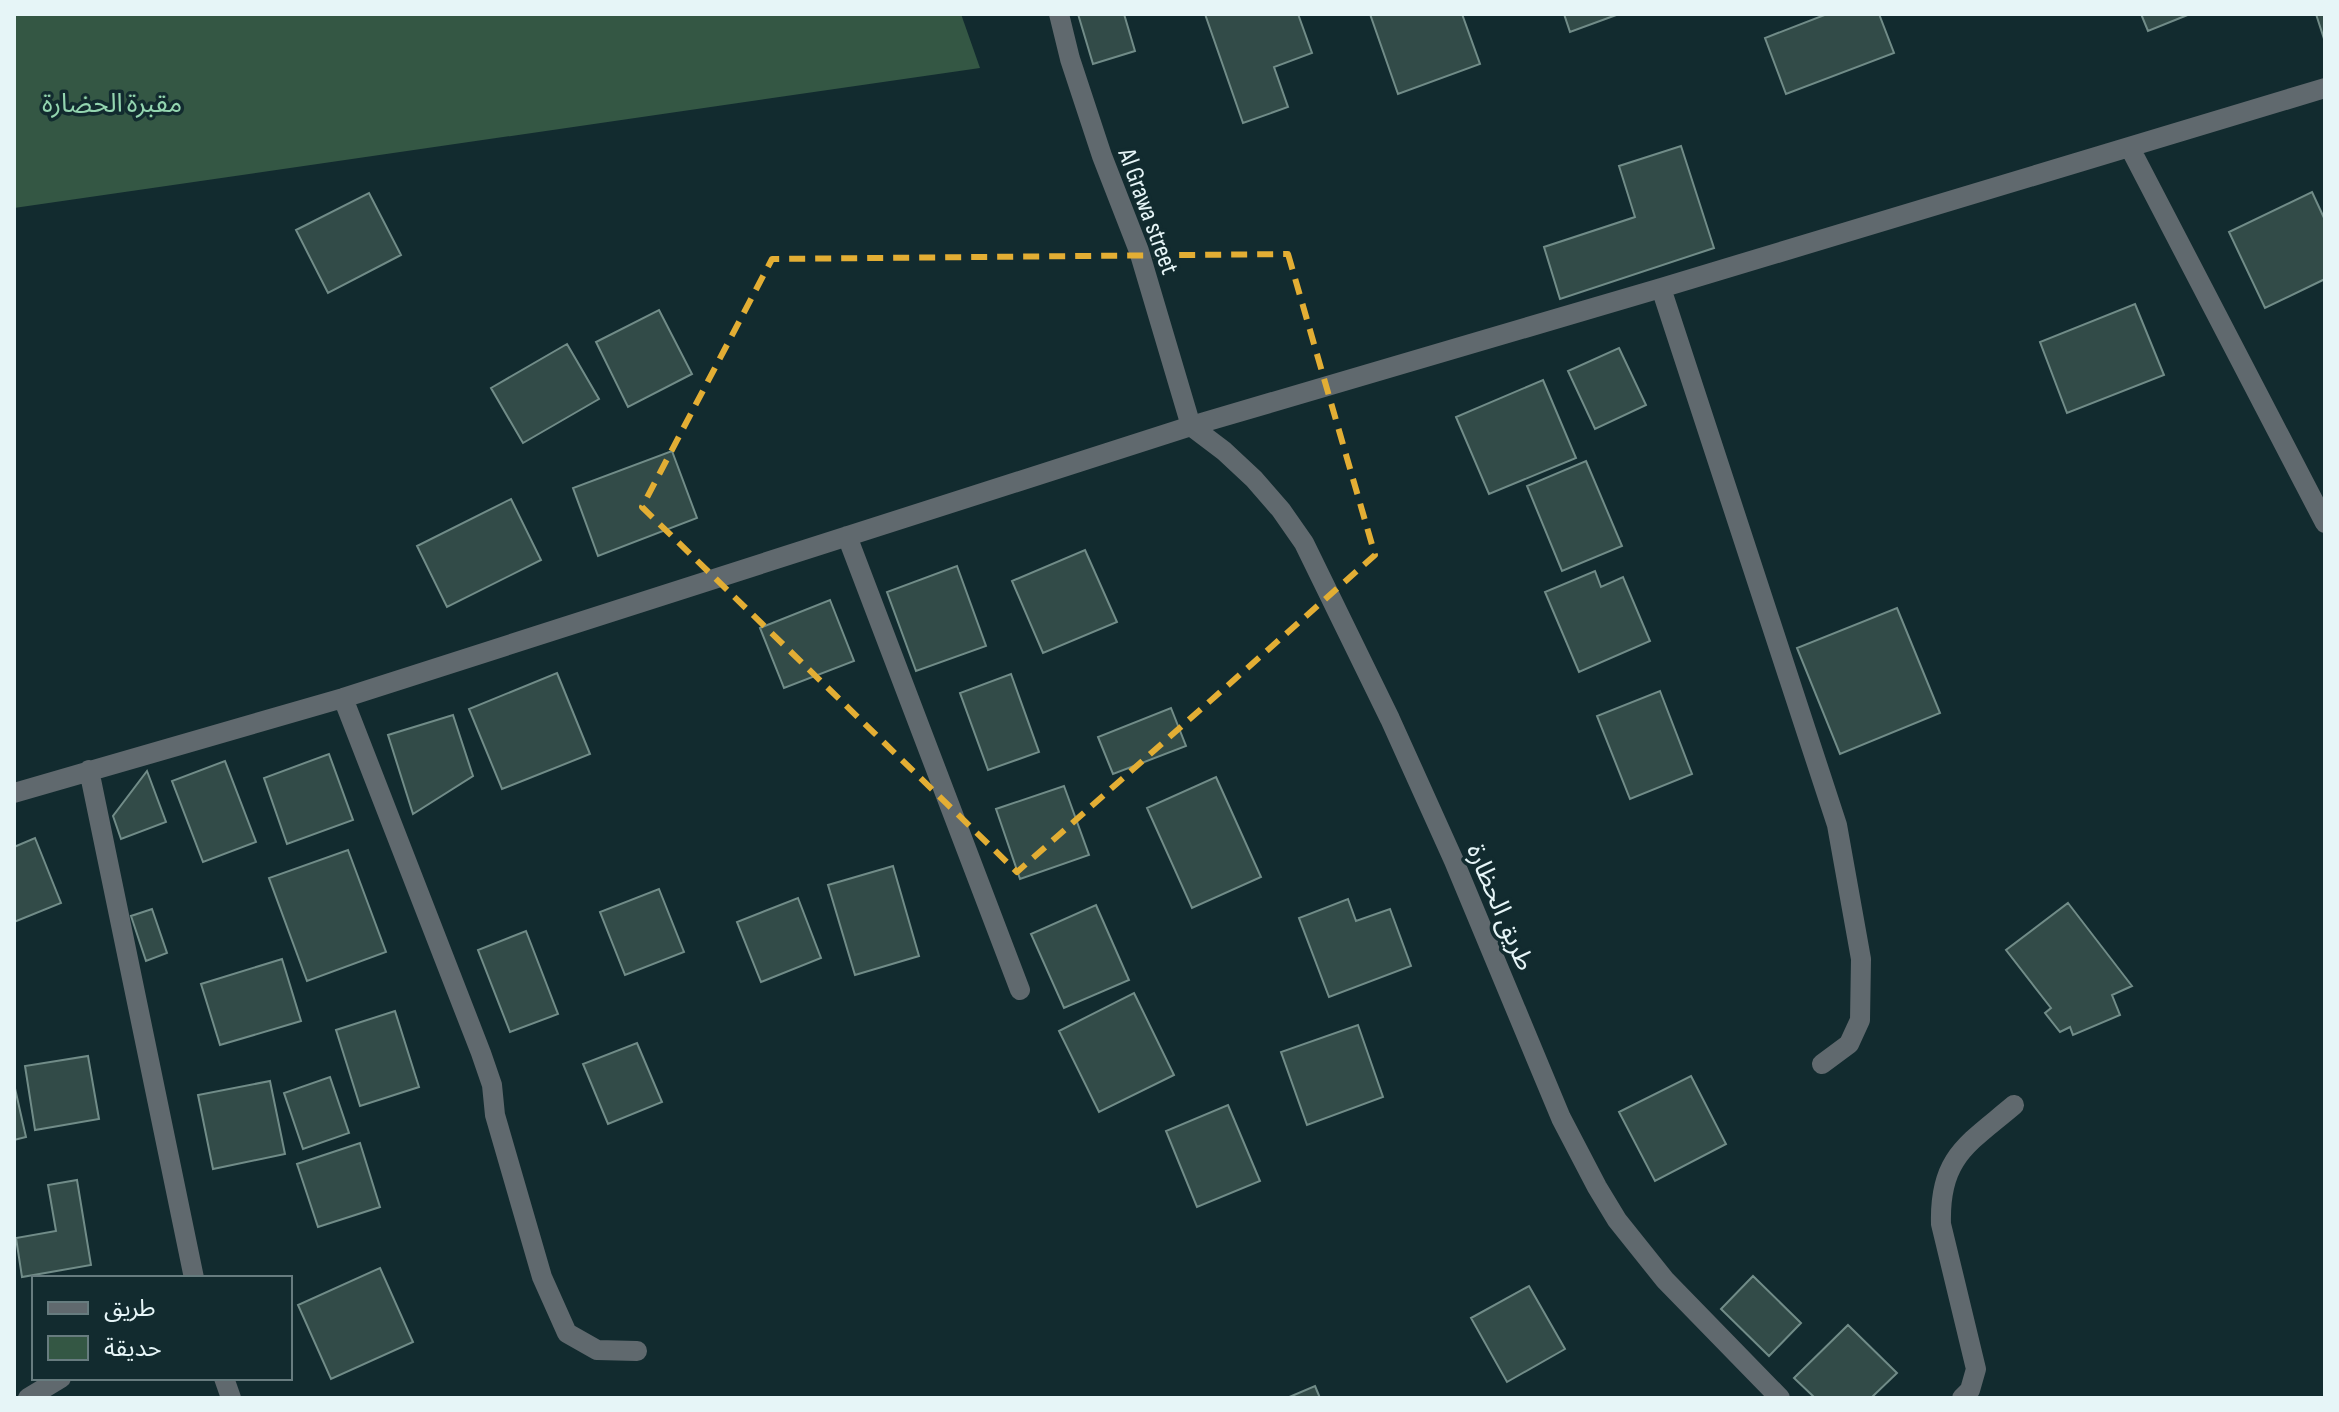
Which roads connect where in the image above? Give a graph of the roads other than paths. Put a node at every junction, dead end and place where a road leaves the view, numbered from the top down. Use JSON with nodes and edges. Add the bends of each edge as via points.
{"nodes":[{"id":1,"x":1059,"y":14,"type":"edge"},
{"id":2,"x":2325,"y":88,"type":"edge"},
{"id":3,"x":2130,"y":148,"type":"junction"},
{"id":4,"x":1661,"y":288,"type":"junction"},
{"id":5,"x":1191,"y":426,"type":"junction"},
{"id":6,"x":2325,"y":523,"type":"edge"},
{"id":7,"x":847,"y":536,"type":"junction"},
{"id":8,"x":343,"y":698,"type":"junction"},
{"id":9,"x":89,"y":770,"type":"junction"},
{"id":10,"x":14,"y":793,"type":"edge"},
{"id":11,"x":1020,"y":990,"type":"dead end"},
{"id":12,"x":1822,"y":1064,"type":"dead end"},
{"id":13,"x":2014,"y":1105,"type":"dead end"},
{"id":14,"x":194,"y":1276,"type":"edge"},
{"id":15,"x":637,"y":1351,"type":"dead end"},
{"id":16,"x":58,"y":1380,"type":"edge"},
{"id":17,"x":28,"y":1398,"type":"edge"},
{"id":18,"x":1780,"y":1398,"type":"edge"},
{"id":19,"x":1962,"y":1398,"type":"edge"}],
"edges":[{"from":1,"to":5,"type":"street","name":"Al Grawa street"},
{"from":2,"to":3,"type":"street"},
{"from":3,"to":4,"type":"street"},
{"from":3,"to":6,"type":"street"},
{"from":4,"to":5,"type":"street"},
{"from":4,"to":12,"type":"street","via":[[1837,825],[1861,959],[1860,1020],[1849,1044]]},
{"from":5,"to":7,"type":"street"},
{"from":5,"to":18,"type":"street","name":"طريق الحظارة","via":[[1254,479],[1304,543],[1390,719],[1561,1118],[1597,1187],[1665,1280]]},
{"from":7,"to":8,"type":"street"},
{"from":7,"to":11,"type":"street"},
{"from":8,"to":9,"type":"street"},
{"from":8,"to":15,"type":"street","via":[[481,1053],[542,1277],[567,1333],[597,1350]]},
{"from":9,"to":10,"type":"street"},
{"from":9,"to":14,"type":"street"},
{"from":13,"to":19,"type":"street","via":[[1955,1157],[1944,1183],[1941,1224],[1976,1369]]},
{"from":16,"to":17,"type":"street"}]}
